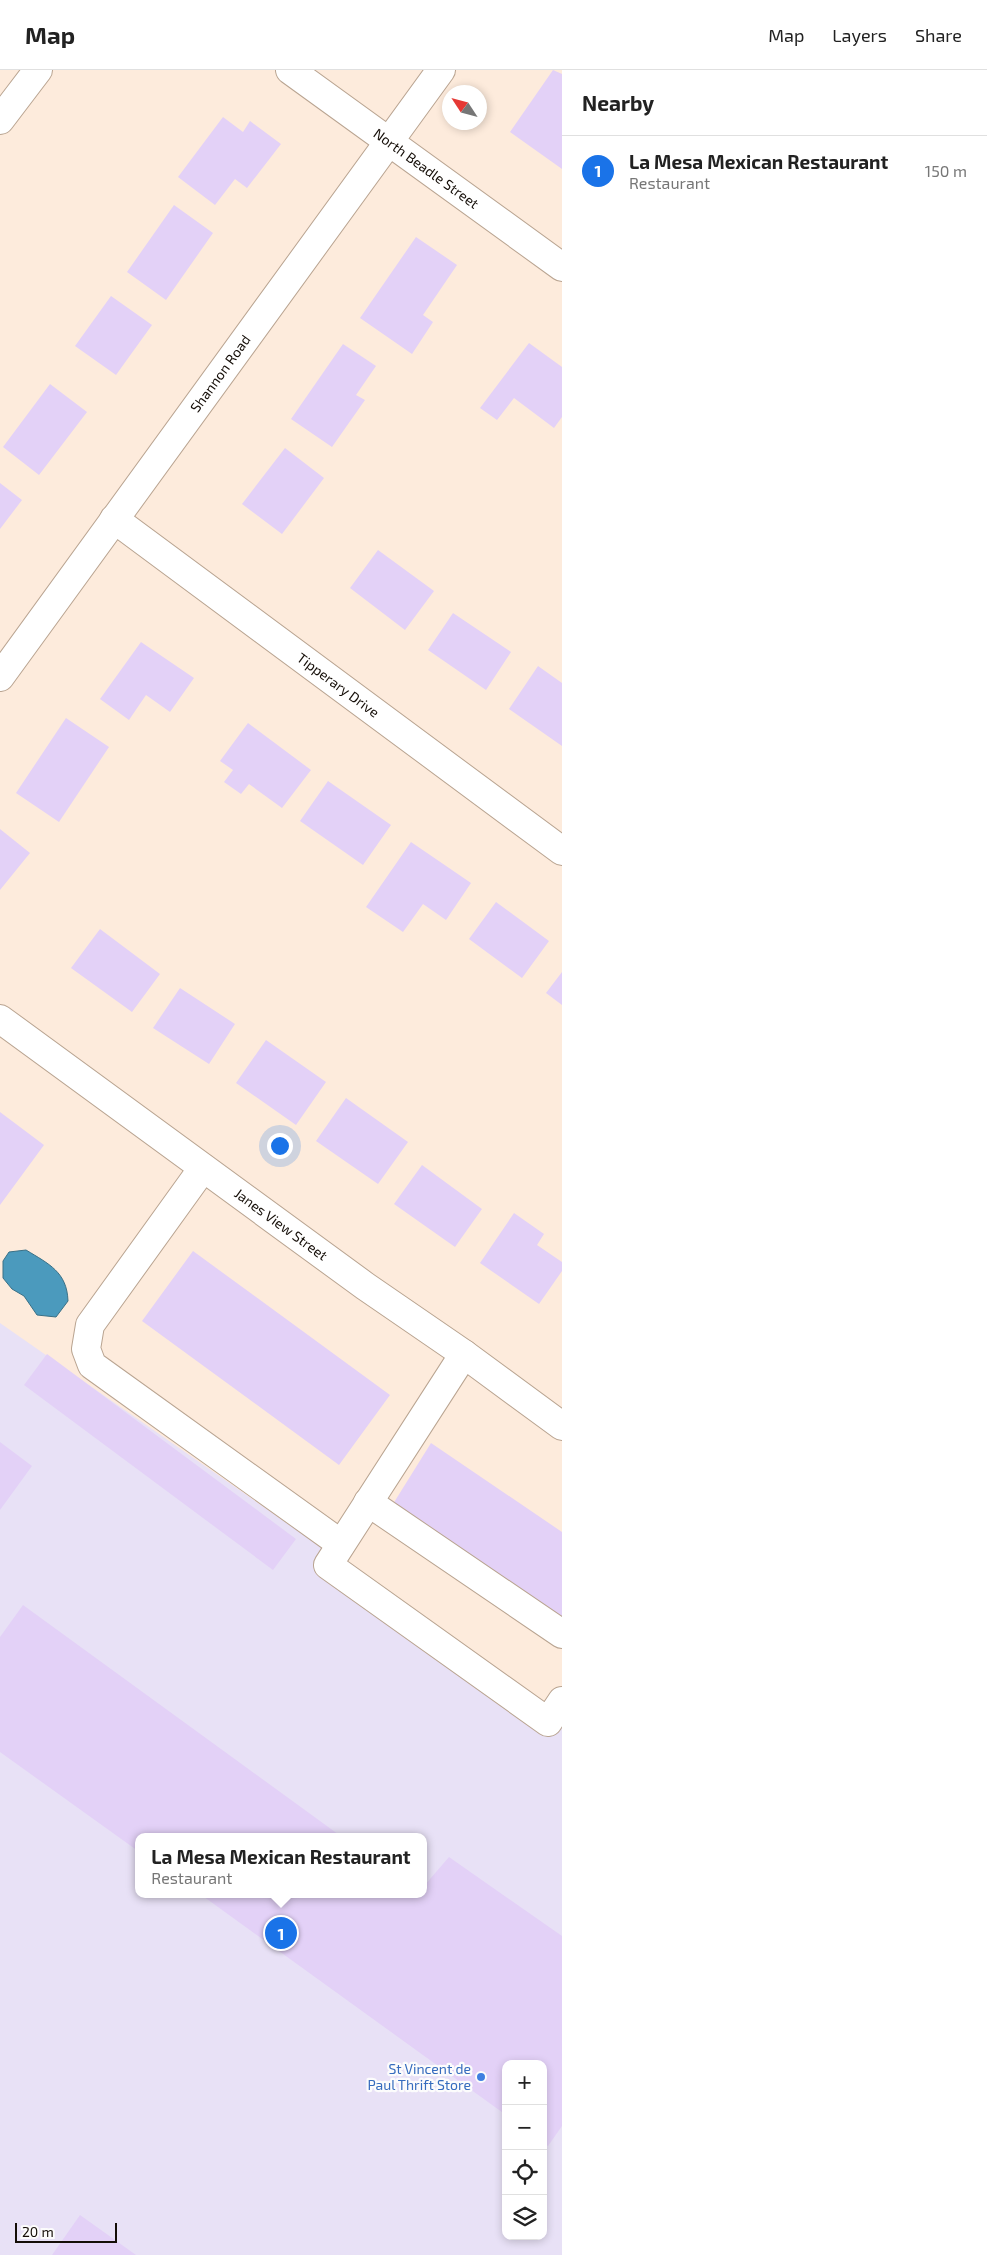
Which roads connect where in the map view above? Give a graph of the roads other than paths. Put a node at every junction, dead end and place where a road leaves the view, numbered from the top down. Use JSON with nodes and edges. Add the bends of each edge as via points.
{"nodes":[{"id":1,"x":38,"y":70,"type":"edge"},
{"id":2,"x":290,"y":70,"type":"edge"},
{"id":3,"x":441,"y":70,"type":"edge"},
{"id":4,"x":0,"y":120,"type":"edge"},
{"id":5,"x":389,"y":142,"type":"junction"},
{"id":6,"x":562,"y":267,"type":"edge"},
{"id":7,"x":114,"y":519,"type":"junction"},
{"id":8,"x":0,"y":677,"type":"edge"},
{"id":9,"x":562,"y":851,"type":"edge"},
{"id":10,"x":0,"y":1019,"type":"edge"},
{"id":11,"x":203,"y":1168,"type":"junction"},
{"id":12,"x":464,"y":1354,"type":"junction"},
{"id":13,"x":562,"y":1426,"type":"edge"},
{"id":14,"x":368,"y":1502,"type":"junction"},
{"id":15,"x":341,"y":1544,"type":"junction"},
{"id":16,"x":562,"y":1634,"type":"edge"},
{"id":17,"x":562,"y":1701,"type":"edge"}],
"edges":[{"from":1,"to":4,"type":"street"},
{"from":2,"to":5,"type":"street","name":"North Beadle Street"},
{"from":3,"to":5,"type":"street","name":"Shannon Road"},
{"from":5,"to":6,"type":"street","name":"North Beadle Street"},
{"from":5,"to":7,"type":"street","name":"Shannon Road"},
{"from":7,"to":8,"type":"street","name":"Shannon Road"},
{"from":7,"to":9,"type":"street","name":"Tipperary Drive"},
{"from":10,"to":11,"type":"street","name":"Janes View Street"},
{"from":11,"to":12,"type":"street","name":"Janes View Street","via":[[364,1286]]},
{"from":11,"to":15,"type":"street","via":[[90,1325],[86,1349],[92,1365]]},
{"from":12,"to":13,"type":"street","name":"Janes View Street"},
{"from":12,"to":14,"type":"street"},
{"from":14,"to":15,"type":"street"},
{"from":14,"to":16,"type":"street"},
{"from":15,"to":17,"type":"street","via":[[328,1565],[548,1722]]}]}
